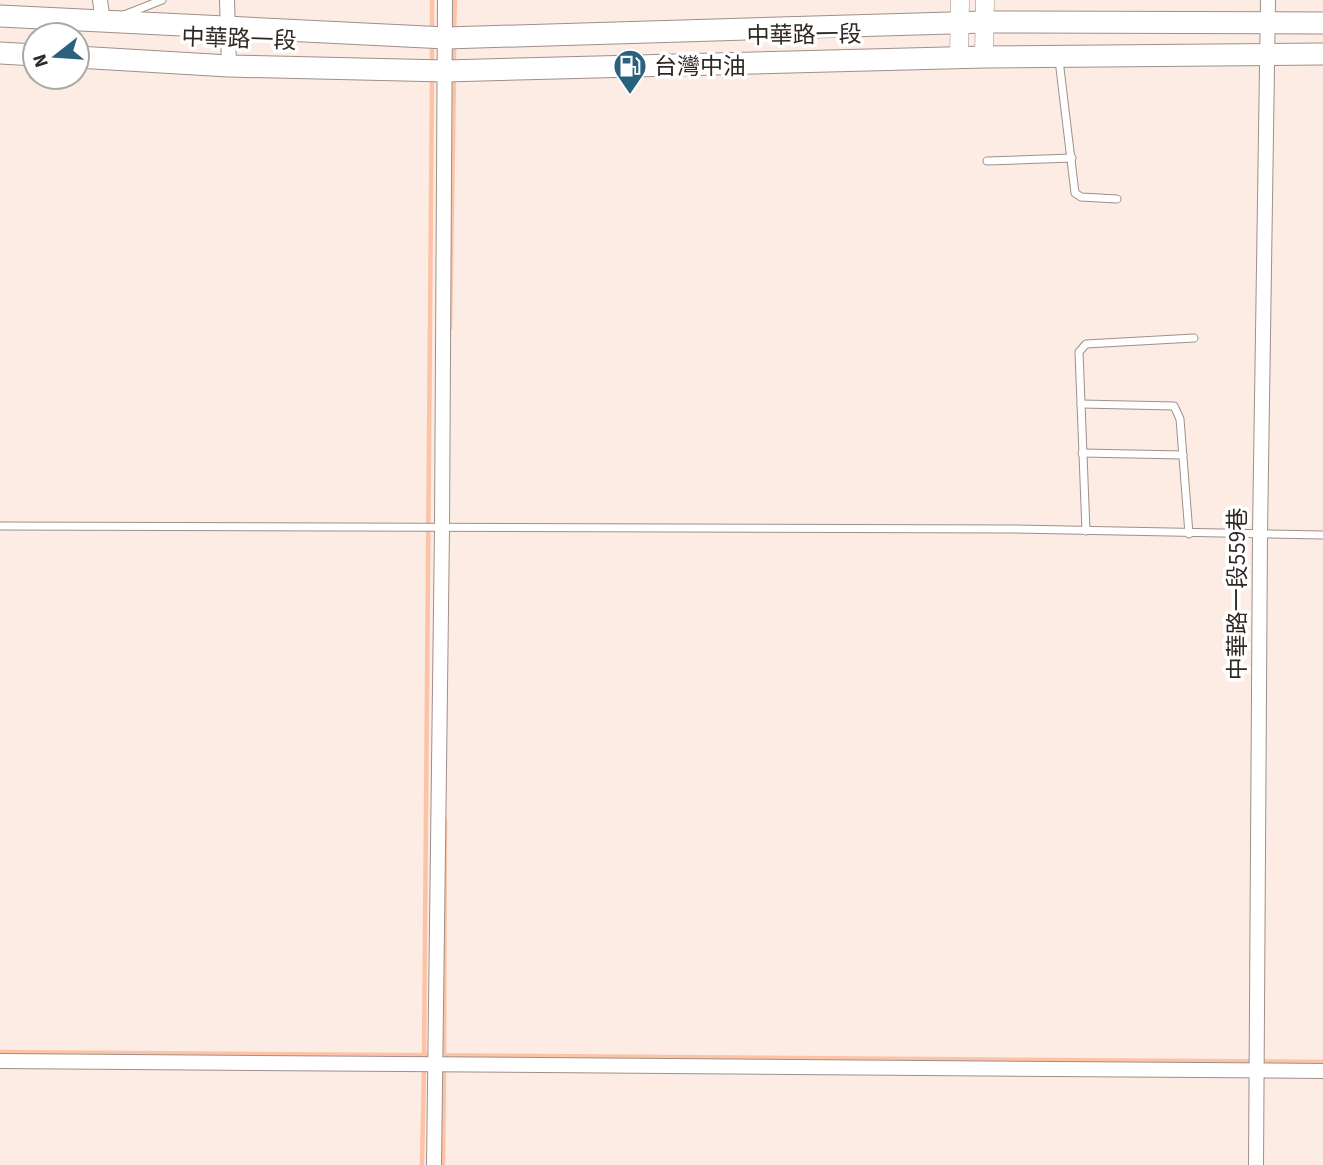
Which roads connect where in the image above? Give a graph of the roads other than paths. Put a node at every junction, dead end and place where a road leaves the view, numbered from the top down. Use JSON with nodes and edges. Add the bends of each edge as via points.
{"nodes":[{"id":1,"x":100,"y":0,"type":"edge"},
{"id":2,"x":162,"y":0,"type":"edge"},
{"id":3,"x":227,"y":0,"type":"edge"},
{"id":4,"x":445,"y":0,"type":"edge"},
{"id":5,"x":960,"y":0,"type":"edge"},
{"id":6,"x":985,"y":0,"type":"edge"},
{"id":7,"x":1268,"y":0,"type":"edge"},
{"id":8,"x":0,"y":16,"type":"edge"},
{"id":9,"x":985,"y":22,"type":"junction"},
{"id":10,"x":103,"y":23,"type":"junction"},
{"id":11,"x":1268,"y":23,"type":"junction"},
{"id":12,"x":1323,"y":23,"type":"edge"},
{"id":13,"x":958,"y":24,"type":"junction"},
{"id":14,"x":226,"y":29,"type":"junction"},
{"id":15,"x":446,"y":38,"type":"junction"},
{"id":16,"x":0,"y":53,"type":"edge"},
{"id":17,"x":21,"y":54,"type":"edge"},
{"id":18,"x":1323,"y":54,"type":"edge"},
{"id":19,"x":1269,"y":55,"type":"junction"},
{"id":20,"x":1058,"y":56,"type":"junction"},
{"id":21,"x":984,"y":57,"type":"junction"},
{"id":22,"x":91,"y":58,"type":"edge"},
{"id":23,"x":959,"y":58,"type":"junction"},
{"id":24,"x":229,"y":66,"type":"junction"},
{"id":25,"x":445,"y":71,"type":"junction"},
{"id":26,"x":1072,"y":158,"type":"junction"},
{"id":27,"x":987,"y":161,"type":"dead end"},
{"id":28,"x":1117,"y":199,"type":"dead end"},
{"id":29,"x":1194,"y":338,"type":"dead end"},
{"id":30,"x":1081,"y":404,"type":"junction"},
{"id":31,"x":1082,"y":453,"type":"junction"},
{"id":32,"x":1183,"y":455,"type":"junction"},
{"id":33,"x":0,"y":526,"type":"edge"},
{"id":34,"x":442,"y":529,"type":"junction"},
{"id":35,"x":1086,"y":531,"type":"junction"},
{"id":36,"x":1189,"y":534,"type":"junction"},
{"id":37,"x":1260,"y":534,"type":"junction"},
{"id":38,"x":1323,"y":535,"type":"edge"},
{"id":39,"x":0,"y":1061,"type":"edge"},
{"id":40,"x":434,"y":1064,"type":"junction"},
{"id":41,"x":1257,"y":1070,"type":"junction"},
{"id":42,"x":1323,"y":1071,"type":"edge"},
{"id":43,"x":434,"y":1165,"type":"edge"},
{"id":44,"x":1256,"y":1165,"type":"edge"}],
"edges":[{"from":1,"to":10,"type":"street"},
{"from":2,"to":10,"type":"lane"},
{"from":3,"to":14,"type":"street"},
{"from":4,"to":15,"type":"street"},
{"from":5,"to":13,"type":"street"},
{"from":6,"to":9,"type":"street"},
{"from":7,"to":11,"type":"street","name":"中華路一段559巷"},
{"from":8,"to":10,"type":"main road","name":"中華路一段"},
{"from":9,"to":11,"type":"main road","name":"中華路一段"},
{"from":9,"to":13,"type":"main road","name":"中華路一段"},
{"from":9,"to":21,"type":"street"},
{"from":10,"to":14,"type":"main road","name":"中華路一段"},
{"from":11,"to":12,"type":"main road","name":"中華路一段"},
{"from":11,"to":19,"type":"street","name":"中華路一段559巷"},
{"from":13,"to":15,"type":"main road","name":"中華路一段"},
{"from":13,"to":23,"type":"street"},
{"from":14,"to":15,"type":"main road","name":"中華路一段"},
{"from":14,"to":24,"type":"street"},
{"from":15,"to":25,"type":"street"},
{"from":16,"to":17,"type":"main road"},
{"from":18,"to":19,"type":"main road","name":"中華路一段"},
{"from":19,"to":20,"type":"main road","name":"中華路一段"},
{"from":19,"to":37,"type":"street","name":"中華路一段559巷"},
{"from":20,"to":21,"type":"main road","name":"中華路一段"},
{"from":20,"to":26,"type":"lane"},
{"from":21,"to":23,"type":"main road","name":"中華路一段"},
{"from":22,"to":24,"type":"main road","name":"中華路一段"},
{"from":23,"to":25,"type":"main road","name":"中華路一段"},
{"from":24,"to":25,"type":"main road","name":"中華路一段"},
{"from":25,"to":34,"type":"street"},
{"from":26,"to":27,"type":"lane"},
{"from":26,"to":28,"type":"lane","via":[[1075,193]]},
{"from":29,"to":30,"type":"lane","via":[[1086,344],[1079,352]]},
{"from":30,"to":31,"type":"lane"},
{"from":30,"to":32,"type":"lane","via":[[1174,406],[1181,419]]},
{"from":31,"to":32,"type":"lane"},
{"from":31,"to":35,"type":"lane"},
{"from":32,"to":36,"type":"lane"},
{"from":33,"to":34,"type":"lane"},
{"from":34,"to":35,"type":"lane"},
{"from":34,"to":40,"type":"street"},
{"from":35,"to":36,"type":"lane"},
{"from":36,"to":37,"type":"lane"},
{"from":37,"to":38,"type":"lane"},
{"from":37,"to":41,"type":"street","name":"中華路一段559巷"},
{"from":39,"to":40,"type":"street"},
{"from":40,"to":41,"type":"street"},
{"from":40,"to":43,"type":"street"},
{"from":41,"to":42,"type":"street"},
{"from":41,"to":44,"type":"street","name":"中華路一段559巷"}]}
